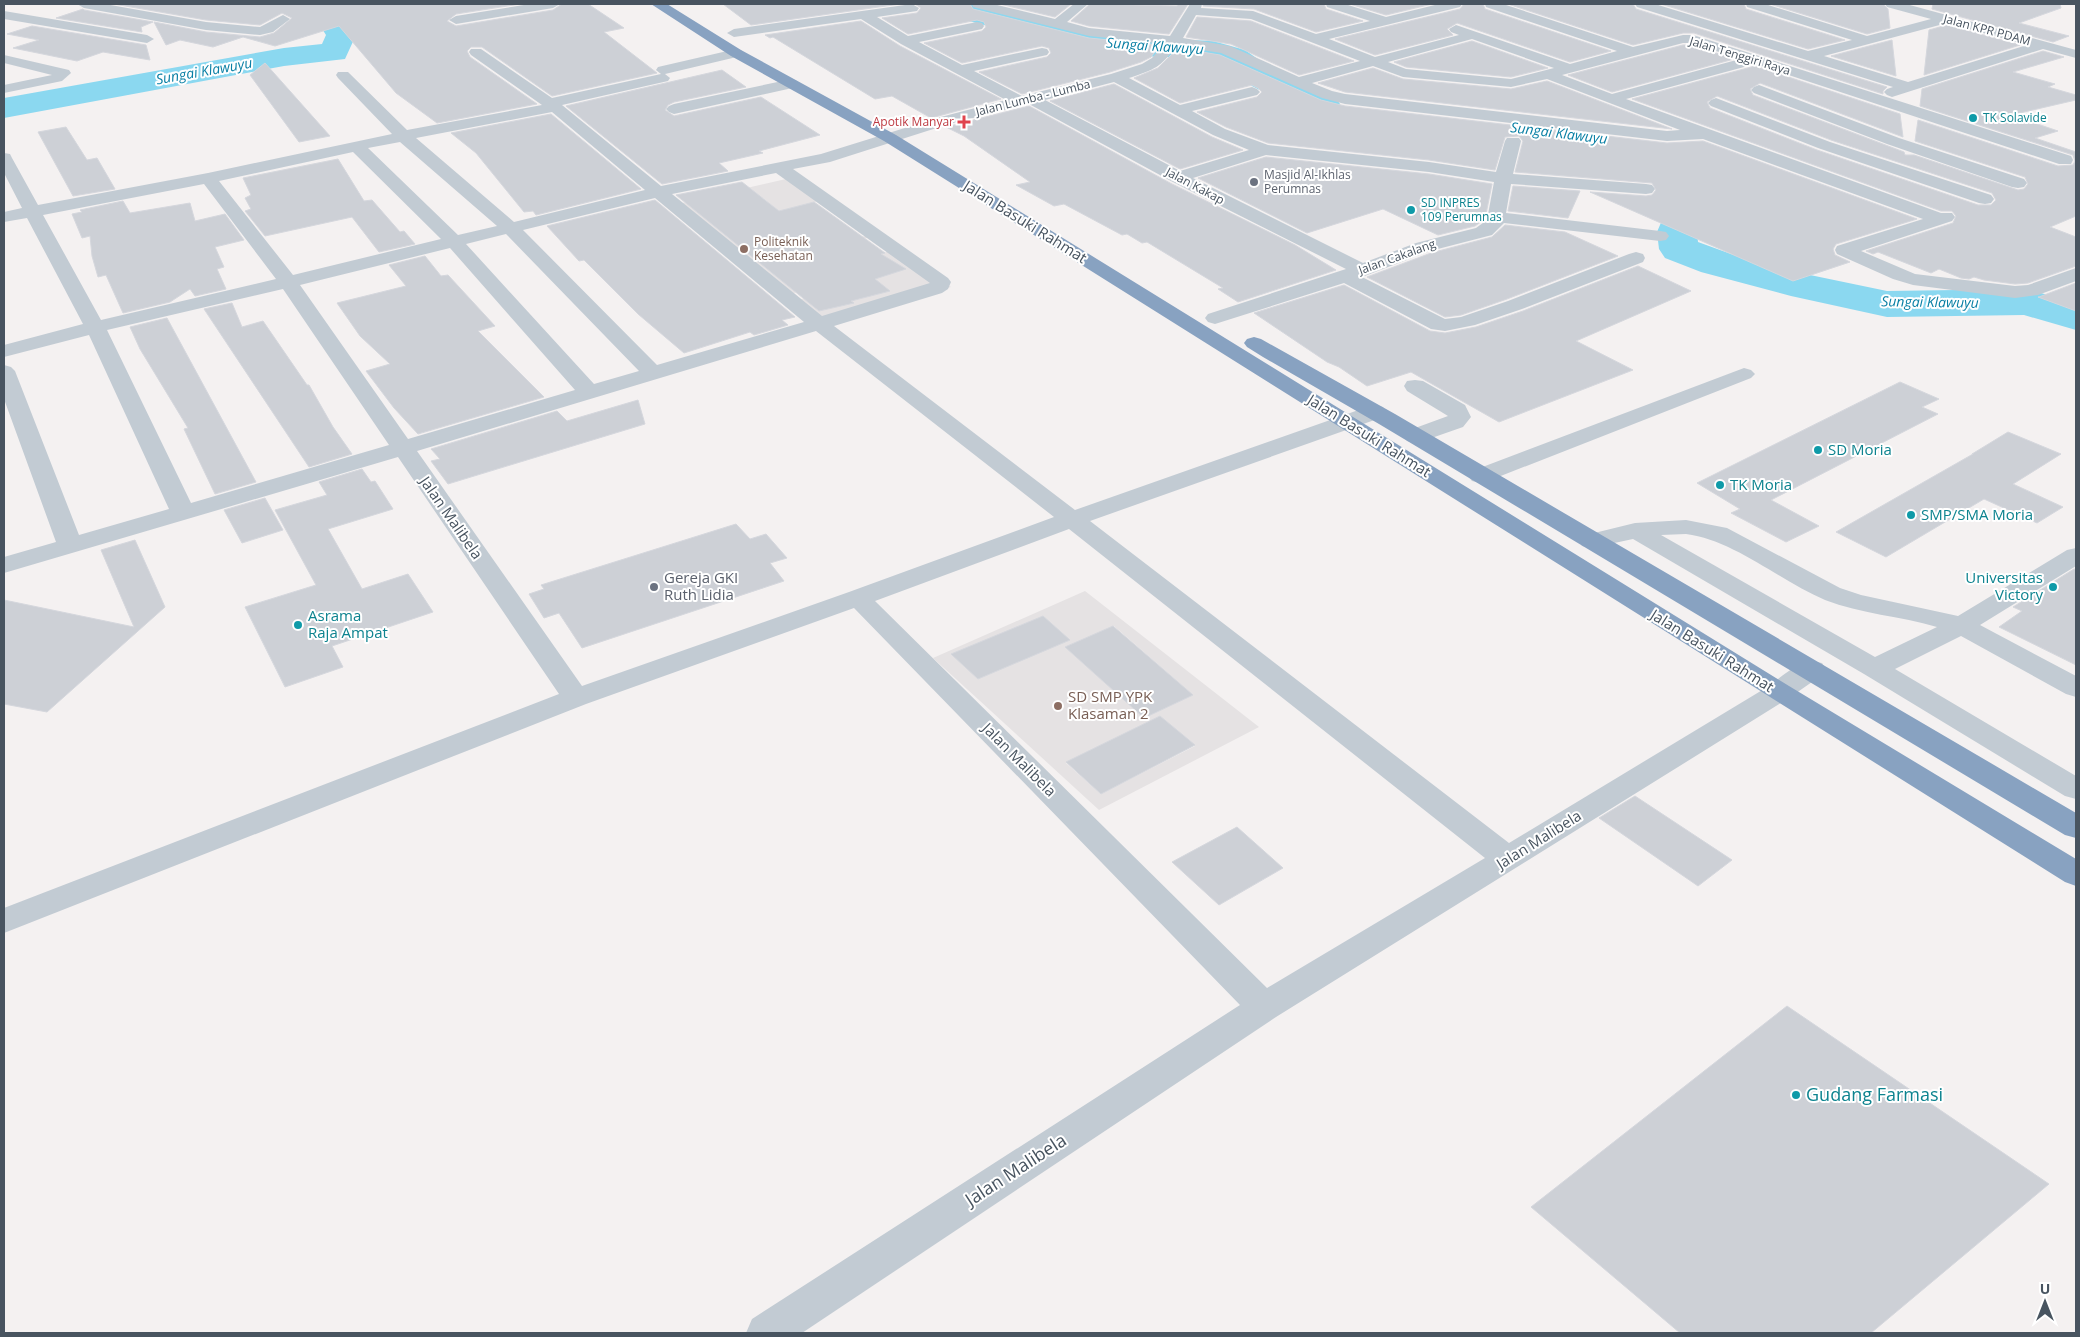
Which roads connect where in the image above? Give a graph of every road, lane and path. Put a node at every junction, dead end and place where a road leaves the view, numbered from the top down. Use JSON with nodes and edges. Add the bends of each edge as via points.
{"nodes":[{"id":1,"x":84,"y":4,"type":"edge"},
{"id":2,"x":553,"y":4,"type":"edge"},
{"id":3,"x":658,"y":4,"type":"edge"},
{"id":4,"x":978,"y":4,"type":"edge"},
{"id":5,"x":1082,"y":4,"type":"edge"},
{"id":6,"x":1332,"y":4,"type":"edge"},
{"id":7,"x":1455,"y":4,"type":"edge"},
{"id":8,"x":1491,"y":4,"type":"edge"},
{"id":9,"x":1642,"y":4,"type":"edge"},
{"id":10,"x":1752,"y":4,"type":"edge"},
{"id":11,"x":1892,"y":4,"type":"edge"},
{"id":12,"x":109,"y":6,"type":"edge"},
{"id":13,"x":1538,"y":6,"type":"dead end"},
{"id":14,"x":1193,"y":7,"type":"edge"},
{"id":15,"x":912,"y":8,"type":"dead end"},
{"id":16,"x":686,"y":10,"type":"edge"},
{"id":17,"x":1516,"y":12,"type":"junction"},
{"id":18,"x":1415,"y":14,"type":"junction"},
{"id":19,"x":4,"y":15,"type":"edge"},
{"id":20,"x":864,"y":15,"type":"junction"},
{"id":21,"x":284,"y":19,"type":"dead end"},
{"id":22,"x":1947,"y":19,"type":"junction"},
{"id":23,"x":456,"y":20,"type":"dead end"},
{"id":24,"x":1385,"y":21,"type":"junction"},
{"id":25,"x":1057,"y":24,"type":"junction"},
{"id":26,"x":1820,"y":25,"type":"junction"},
{"id":27,"x":977,"y":26,"type":"dead end"},
{"id":28,"x":1472,"y":35,"type":"junction"},
{"id":29,"x":1315,"y":38,"type":"junction"},
{"id":30,"x":147,"y":40,"type":"dead end"},
{"id":31,"x":1757,"y":40,"type":"junction"},
{"id":32,"x":1867,"y":40,"type":"junction"},
{"id":33,"x":2076,"y":40,"type":"edge"},
{"id":34,"x":906,"y":41,"type":"junction"},
{"id":35,"x":1173,"y":42,"type":"junction"},
{"id":36,"x":735,"y":43,"type":"junction"},
{"id":37,"x":2047,"y":46,"type":"junction"},
{"id":38,"x":1632,"y":51,"type":"junction"},
{"id":39,"x":476,"y":52,"type":"dead end"},
{"id":40,"x":1042,"y":52,"type":"dead end"},
{"id":41,"x":2076,"y":54,"type":"edge"},
{"id":42,"x":1806,"y":56,"type":"junction"},
{"id":43,"x":4,"y":59,"type":"edge"},
{"id":44,"x":1752,"y":60,"type":"junction"},
{"id":45,"x":1374,"y":62,"type":"junction"},
{"id":46,"x":1570,"y":69,"type":"junction"},
{"id":47,"x":960,"y":70,"type":"junction"},
{"id":48,"x":343,"y":75,"type":"dead end"},
{"id":49,"x":1549,"y":75,"type":"junction"},
{"id":50,"x":1116,"y":77,"type":"junction"},
{"id":51,"x":1805,"y":77,"type":"junction"},
{"id":52,"x":1296,"y":82,"type":"junction"},
{"id":53,"x":1505,"y":82,"type":"junction"},
{"id":54,"x":792,"y":84,"type":"junction"},
{"id":55,"x":1910,"y":87,"type":"junction"},
{"id":56,"x":4,"y":89,"type":"edge"},
{"id":57,"x":1759,"y":90,"type":"junction"},
{"id":58,"x":1252,"y":92,"type":"dead end"},
{"id":59,"x":1892,"y":92,"type":"dead end"},
{"id":60,"x":1611,"y":99,"type":"junction"},
{"id":61,"x":1025,"y":100,"type":"junction"},
{"id":62,"x":1716,"y":103,"type":"junction"},
{"id":63,"x":552,"y":105,"type":"junction"},
{"id":64,"x":674,"y":109,"type":"dead end"},
{"id":65,"x":1177,"y":110,"type":"junction"},
{"id":66,"x":1493,"y":117,"type":"junction"},
{"id":67,"x":1663,"y":119,"type":"junction"},
{"id":68,"x":1622,"y":131,"type":"junction"},
{"id":69,"x":1705,"y":134,"type":"junction"},
{"id":70,"x":899,"y":135,"type":"junction"},
{"id":71,"x":403,"y":136,"type":"junction"},
{"id":72,"x":1513,"y":141,"type":"dead end"},
{"id":73,"x":356,"y":146,"type":"junction"},
{"id":74,"x":1265,"y":150,"type":"junction"},
{"id":75,"x":2071,"y":157,"type":"edge"},
{"id":76,"x":4,"y":158,"type":"edge"},
{"id":77,"x":780,"y":168,"type":"junction"},
{"id":78,"x":2031,"y":176,"type":"junction"},
{"id":79,"x":1177,"y":177,"type":"junction"},
{"id":80,"x":208,"y":178,"type":"junction"},
{"id":81,"x":1503,"y":178,"type":"junction"},
{"id":82,"x":1646,"y":189,"type":"dead end"},
{"id":83,"x":658,"y":192,"type":"junction"},
{"id":84,"x":1985,"y":199,"type":"junction"},
{"id":85,"x":32,"y":211,"type":"junction"},
{"id":86,"x":4,"y":217,"type":"edge"},
{"id":87,"x":1497,"y":217,"type":"junction"},
{"id":88,"x":1942,"y":219,"type":"junction"},
{"id":89,"x":510,"y":228,"type":"junction"},
{"id":90,"x":1660,"y":236,"type":"dead end"},
{"id":91,"x":454,"y":242,"type":"junction"},
{"id":92,"x":1090,"y":252,"type":"junction"},
{"id":93,"x":1636,"y":258,"type":"dead end"},
{"id":94,"x":1354,"y":273,"type":"junction"},
{"id":95,"x":2075,"y":275,"type":"edge"},
{"id":96,"x":288,"y":282,"type":"junction"},
{"id":97,"x":1215,"y":318,"type":"junction"},
{"id":98,"x":818,"y":323,"type":"junction"},
{"id":99,"x":96,"y":327,"type":"junction"},
{"id":100,"x":4,"y":351,"type":"edge"},
{"id":101,"x":4,"y":371,"type":"edge"},
{"id":102,"x":654,"y":374,"type":"junction"},
{"id":103,"x":1744,"y":374,"type":"dead end"},
{"id":104,"x":1415,"y":386,"type":"dead end"},
{"id":105,"x":590,"y":393,"type":"junction"},
{"id":106,"x":1376,"y":412,"type":"junction"},
{"id":107,"x":1347,"y":422,"type":"junction"},
{"id":108,"x":1415,"y":436,"type":"junction"},
{"id":109,"x":403,"y":448,"type":"junction"},
{"id":110,"x":1480,"y":476,"type":"junction"},
{"id":111,"x":183,"y":512,"type":"junction"},
{"id":112,"x":1072,"y":519,"type":"junction"},
{"id":113,"x":1635,"y":530,"type":"junction"},
{"id":114,"x":1591,"y":541,"type":"junction"},
{"id":115,"x":70,"y":545,"type":"junction"},
{"id":116,"x":2076,"y":555,"type":"edge"},
{"id":117,"x":4,"y":565,"type":"edge"},
{"id":118,"x":858,"y":598,"type":"junction"},
{"id":119,"x":1961,"y":625,"type":"junction"},
{"id":120,"x":1874,"y":668,"type":"junction"},
{"id":121,"x":1812,"y":669,"type":"junction"},
{"id":122,"x":2076,"y":688,"type":"edge"},
{"id":123,"x":1779,"y":692,"type":"junction"},
{"id":124,"x":576,"y":698,"type":"junction"},
{"id":125,"x":2076,"y":789,"type":"edge"},
{"id":126,"x":2076,"y":827,"type":"edge"},
{"id":127,"x":1508,"y":859,"type":"junction"},
{"id":128,"x":2076,"y":874,"type":"edge"},
{"id":129,"x":4,"y":921,"type":"edge"},
{"id":130,"x":1264,"y":1007,"type":"junction"},
{"id":131,"x":768,"y":1333,"type":"edge"}],
"edges":[{"from":1,"to":12,"type":"street"},
{"from":2,"to":23,"type":"street"},
{"from":3,"to":16,"type":"highway","name":"Jalan Basuki Rahmat"},
{"from":4,"to":25,"type":"street"},
{"from":5,"to":25,"type":"street"},
{"from":6,"to":24,"type":"street"},
{"from":7,"to":18,"type":"street"},
{"from":8,"to":17,"type":"street"},
{"from":9,"to":31,"type":"street"},
{"from":10,"to":26,"type":"street"},
{"from":11,"to":22,"type":"street","name":"Jalan KPR PDAM"},
{"from":12,"to":21,"type":"street","via":[[206,26],[260,31]]},
{"from":13,"to":17,"type":"street"},
{"from":14,"to":29,"type":"street","name":"Jalan Tenggiri Raya","via":[[1253,15]]},
{"from":14,"to":35,"type":"street"},
{"from":15,"to":20,"type":"street"},
{"from":16,"to":36,"type":"highway","name":"Jalan Basuki Rahmat"},
{"from":17,"to":38,"type":"street"},
{"from":18,"to":24,"type":"street"},
{"from":18,"to":28,"type":"street"},
{"from":19,"to":30,"type":"street"},
{"from":20,"to":34,"type":"street","name":"Jalan Kakap"},
{"from":20,"to":36,"type":"street"},
{"from":22,"to":32,"type":"street"},
{"from":22,"to":37,"type":"street","name":"Jalan KPR PDAM"},
{"from":24,"to":29,"type":"street"},
{"from":25,"to":35,"type":"street"},
{"from":26,"to":31,"type":"street"},
{"from":26,"to":32,"type":"street"},
{"from":27,"to":34,"type":"street"},
{"from":28,"to":45,"type":"street"},
{"from":28,"to":46,"type":"street"},
{"from":29,"to":45,"type":"street","name":"Jalan Tenggiri Raya"},
{"from":31,"to":42,"type":"street"},
{"from":32,"to":42,"type":"street"},
{"from":33,"to":37,"type":"street"},
{"from":34,"to":47,"type":"street","name":"Jalan Kakap"},
{"from":35,"to":50,"type":"street","name":"Jalan Lumba - Lumba","via":[[1157,61]]},
{"from":35,"to":52,"type":"street","via":[[1229,51]]},
{"from":36,"to":54,"type":"highway","name":"Jalan Basuki Rahmat"},
{"from":36,"to":63,"type":"street","via":[[663,74]]},
{"from":36,"to":70,"type":"highway","name":"Jalan Basuki Rahmat"},
{"from":37,"to":41,"type":"street","name":"Jalan KPR PDAM"},
{"from":37,"to":55,"type":"street"},
{"from":38,"to":44,"type":"street","name":"Jalan Tenggiri Raya","via":[[1689,38]]},
{"from":38,"to":46,"type":"street","name":"Jalan Tenggiri Raya"},
{"from":39,"to":63,"type":"street"},
{"from":40,"to":47,"type":"street"},
{"from":42,"to":55,"type":"street"},
{"from":43,"to":56,"type":"street","via":[[64,73],[57,78]]},
{"from":44,"to":51,"type":"street","name":"Jalan Tenggiri Raya"},
{"from":44,"to":60,"type":"street"},
{"from":45,"to":52,"type":"street"},
{"from":45,"to":53,"type":"street","name":"Jalan Tenggiri Raya","via":[[1414,74]]},
{"from":46,"to":49,"type":"street","name":"Jalan Tenggiri Raya"},
{"from":47,"to":61,"type":"street","name":"Jalan Kakap"},
{"from":48,"to":71,"type":"street"},
{"from":49,"to":53,"type":"street","name":"Jalan Tenggiri Raya","via":[[1521,82]]},
{"from":49,"to":60,"type":"street"},
{"from":50,"to":61,"type":"street","name":"Jalan Lumba - Lumba"},
{"from":50,"to":65,"type":"street"},
{"from":51,"to":57,"type":"street"},
{"from":51,"to":75,"type":"street","name":"Jalan Tenggiri Raya"},
{"from":52,"to":66,"type":"street","via":[[1344,99]]},
{"from":53,"to":66,"type":"street"},
{"from":54,"to":64,"type":"street"},
{"from":54,"to":70,"type":"highway","name":"Jalan Basuki Rahmat"},
{"from":55,"to":59,"type":"street"},
{"from":57,"to":62,"type":"street"},
{"from":57,"to":78,"type":"street","via":[[1893,141]]},
{"from":58,"to":65,"type":"street"},
{"from":60,"to":67,"type":"street"},
{"from":61,"to":70,"type":"street","name":"Jalan Lumba - Lumba","via":[[942,120]]},
{"from":61,"to":79,"type":"street","name":"Jalan Kakap"},
{"from":62,"to":67,"type":"street"},
{"from":62,"to":84,"type":"street","via":[[1824,145]]},
{"from":63,"to":71,"type":"street"},
{"from":63,"to":83,"type":"street"},
{"from":65,"to":74,"type":"street"},
{"from":66,"to":68,"type":"street"},
{"from":67,"to":68,"type":"street"},
{"from":67,"to":69,"type":"street"},
{"from":68,"to":69,"type":"street","via":[[1667,136]]},
{"from":69,"to":88,"type":"street"},
{"from":70,"to":77,"type":"street","name":"Jalan Lumba - Lumba"},
{"from":70,"to":92,"type":"highway","name":"Jalan Basuki Rahmat"},
{"from":71,"to":73,"type":"street"},
{"from":71,"to":89,"type":"street"},
{"from":72,"to":81,"type":"street"},
{"from":73,"to":80,"type":"street"},
{"from":73,"to":91,"type":"street"},
{"from":74,"to":79,"type":"street"},
{"from":74,"to":81,"type":"street"},
{"from":75,"to":78,"type":"street"},
{"from":76,"to":85,"type":"street"},
{"from":77,"to":83,"type":"street","name":"Jalan Lumba - Lumba"},
{"from":77,"to":98,"type":"street","via":[[942,283],[938,288]]},
{"from":78,"to":84,"type":"street"},
{"from":79,"to":94,"type":"street","name":"Jalan Kakap"},
{"from":80,"to":85,"type":"street"},
{"from":80,"to":96,"type":"street","name":"Jalan Malibela"},
{"from":81,"to":82,"type":"street"},
{"from":81,"to":87,"type":"street"},
{"from":83,"to":89,"type":"street","name":"Jalan Lumba - Lumba"},
{"from":83,"to":98,"type":"street"},
{"from":84,"to":88,"type":"street"},
{"from":85,"to":86,"type":"street"},
{"from":85,"to":99,"type":"street"},
{"from":87,"to":90,"type":"street"},
{"from":87,"to":94,"type":"street","name":"Jalan Cakalang","via":[[1494,225],[1486,231],[1423,246]]},
{"from":88,"to":95,"type":"street","via":[[1843,250],[1913,279],[2015,292],[2032,290]]},
{"from":89,"to":91,"type":"street","name":"Jalan Lumba - Lumba"},
{"from":89,"to":102,"type":"street"},
{"from":91,"to":96,"type":"street","name":"Jalan Lumba - Lumba"},
{"from":91,"to":105,"type":"street"},
{"from":92,"to":97,"type":"highway","name":"Jalan Basuki Rahmat"},
{"from":92,"to":107,"type":"highway","name":"Jalan Basuki Rahmat"},
{"from":93,"to":94,"type":"street","name":"Jalan Kakap","via":[[1545,294],[1445,326],[1438,325]]},
{"from":94,"to":97,"type":"street","name":"Jalan Cakalang"},
{"from":96,"to":99,"type":"street","name":"Jalan Lumba - Lumba"},
{"from":96,"to":109,"type":"street","name":"Jalan Malibela"},
{"from":97,"to":106,"type":"highway","name":"Jalan Basuki Rahmat"},
{"from":98,"to":102,"type":"street"},
{"from":98,"to":112,"type":"street"},
{"from":99,"to":100,"type":"street","name":"Jalan Lumba - Lumba"},
{"from":99,"to":111,"type":"street"},
{"from":101,"to":115,"type":"street"},
{"from":102,"to":105,"type":"street"},
{"from":103,"to":110,"type":"street"},
{"from":104,"to":108,"type":"street","via":[[1457,410],[1460,417],[1455,422]]},
{"from":105,"to":109,"type":"street"},
{"from":106,"to":107,"type":"street"},
{"from":106,"to":108,"type":"highway","name":"Jalan Basuki Rahmat"},
{"from":107,"to":112,"type":"street"},
{"from":107,"to":123,"type":"highway","name":"Jalan Basuki Rahmat"},
{"from":108,"to":110,"type":"highway","name":"Jalan Basuki Rahmat"},
{"from":109,"to":111,"type":"street"},
{"from":109,"to":124,"type":"street","name":"Jalan Malibela"},
{"from":110,"to":114,"type":"highway","name":"Jalan Basuki Rahmat"},
{"from":111,"to":115,"type":"street"},
{"from":112,"to":118,"type":"street"},
{"from":112,"to":127,"type":"street"},
{"from":113,"to":114,"type":"street"},
{"from":113,"to":119,"type":"street","via":[[1676,526],[1708,530],[1854,602]]},
{"from":113,"to":120,"type":"street"},
{"from":114,"to":121,"type":"highway","name":"Jalan Basuki Rahmat"},
{"from":115,"to":117,"type":"street"},
{"from":116,"to":119,"type":"street"},
{"from":118,"to":124,"type":"street"},
{"from":118,"to":130,"type":"street","name":"Jalan Malibela"},
{"from":119,"to":120,"type":"street"},
{"from":119,"to":122,"type":"street"},
{"from":120,"to":125,"type":"street"},
{"from":121,"to":123,"type":"street","name":"Jalan Malibela"},
{"from":121,"to":126,"type":"highway","name":"Jalan Basuki Rahmat"},
{"from":123,"to":127,"type":"street","name":"Jalan Malibela"},
{"from":123,"to":128,"type":"highway","name":"Jalan Basuki Rahmat"},
{"from":124,"to":129,"type":"street"},
{"from":127,"to":130,"type":"street","name":"Jalan Malibela"},
{"from":130,"to":131,"type":"street","name":"Jalan Malibela"}]}
